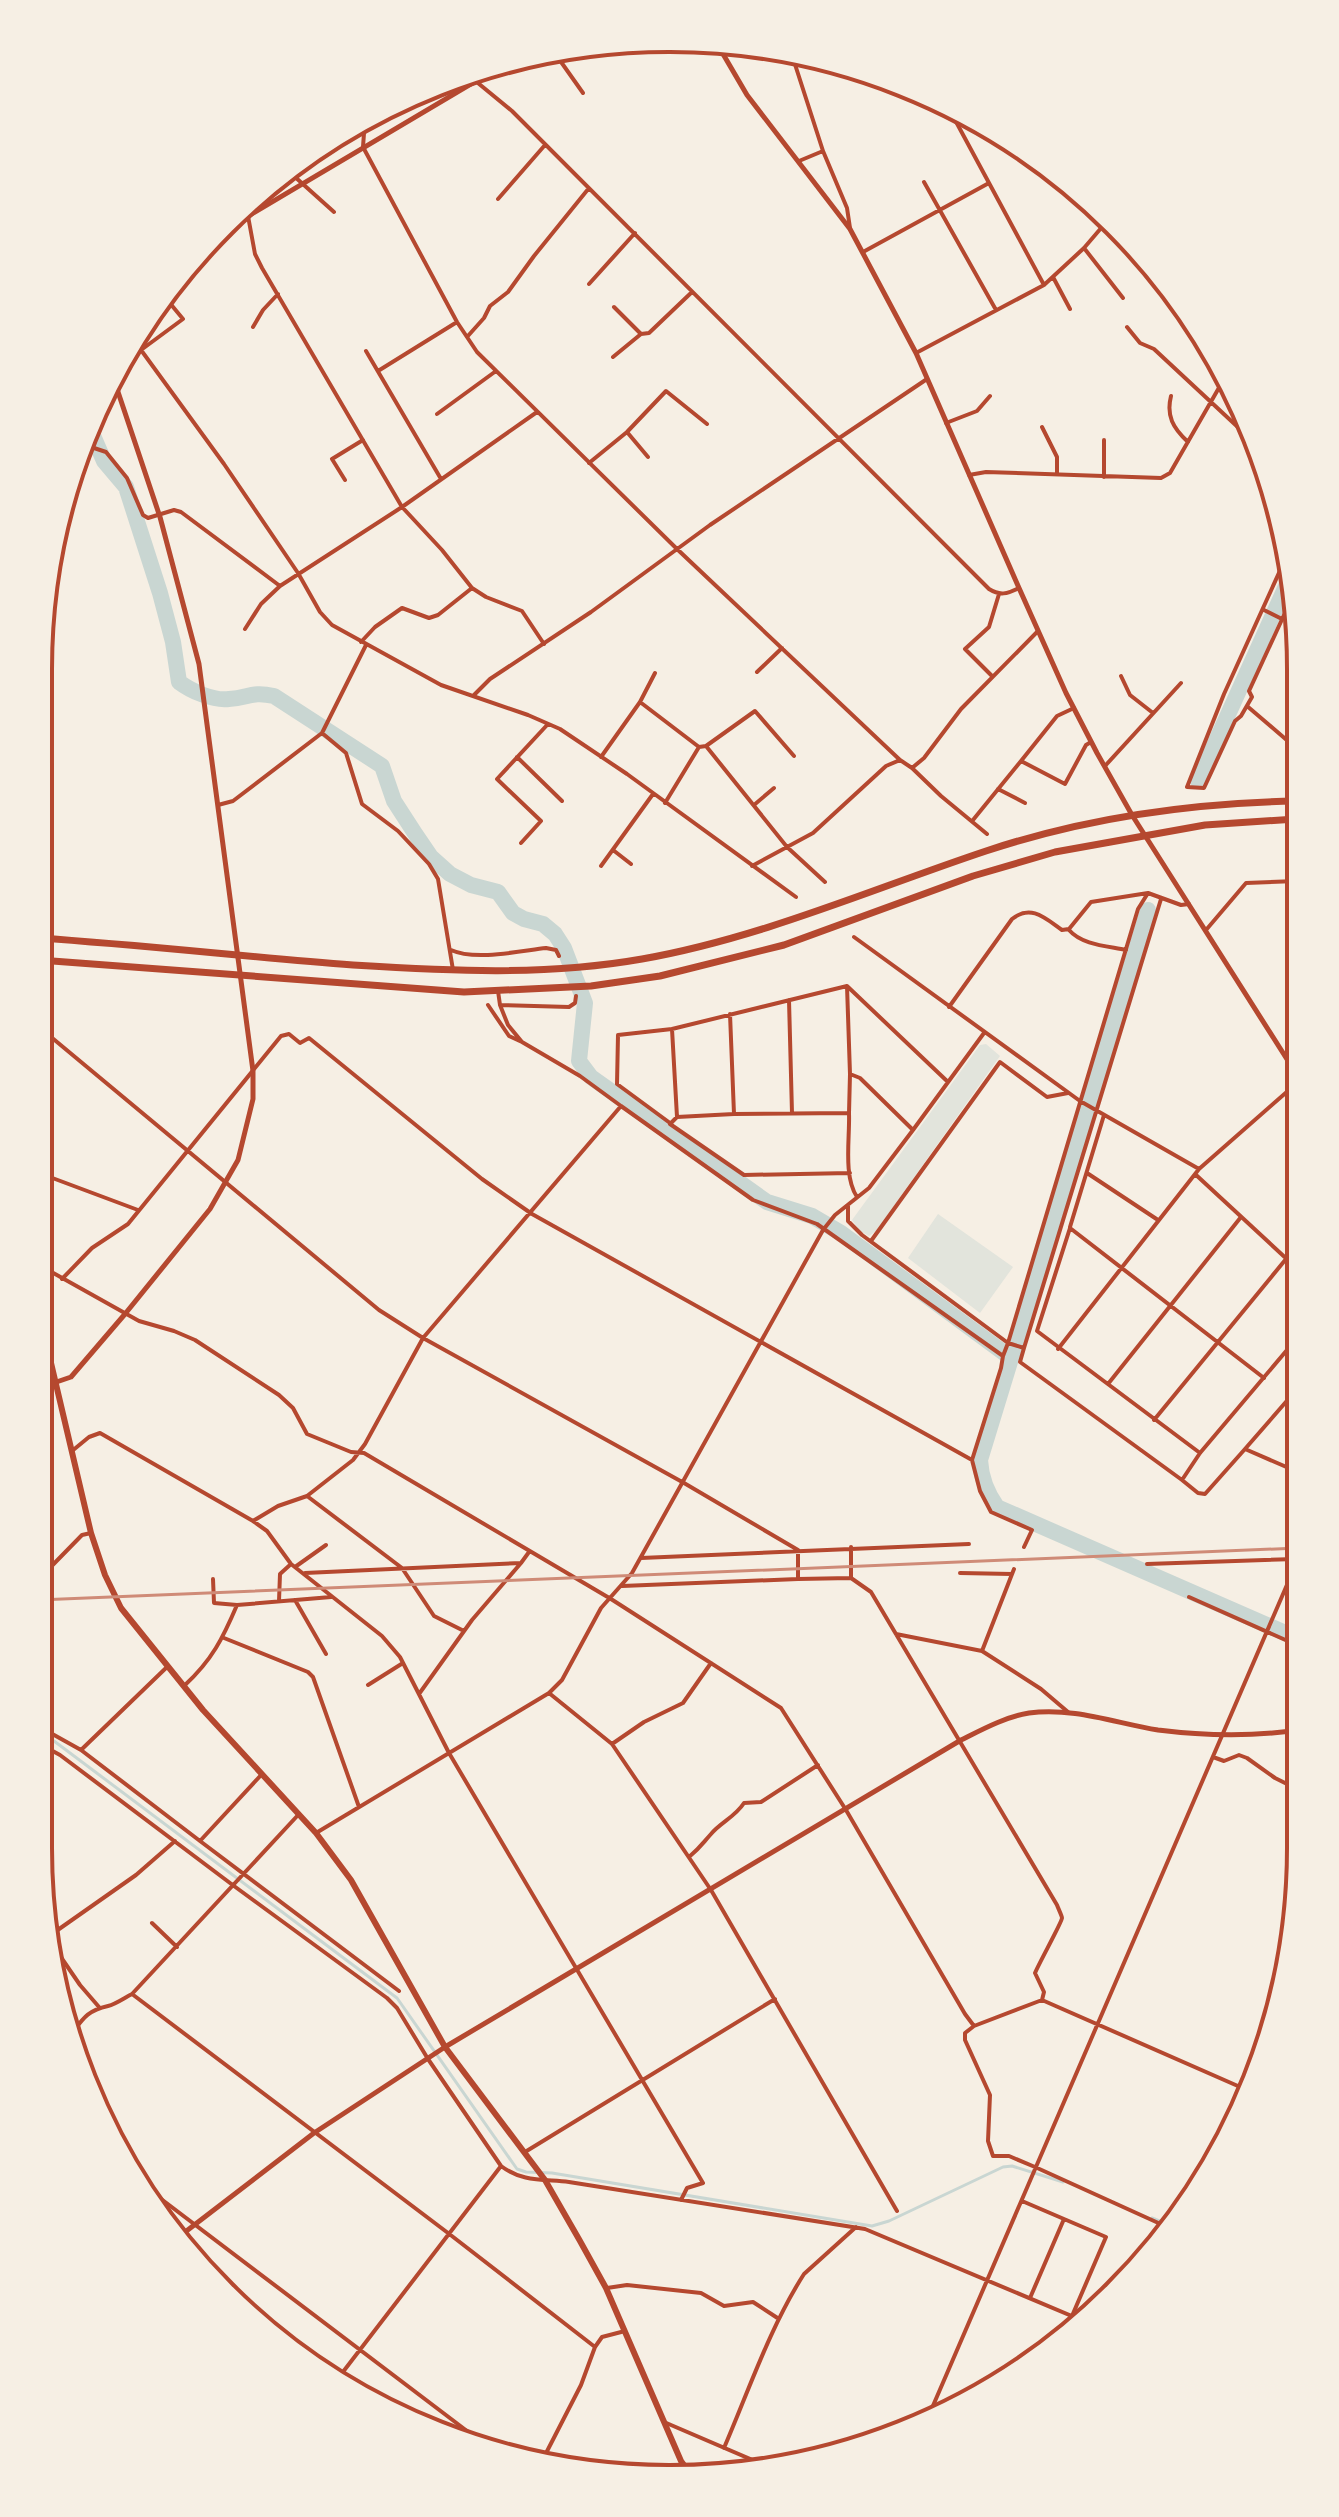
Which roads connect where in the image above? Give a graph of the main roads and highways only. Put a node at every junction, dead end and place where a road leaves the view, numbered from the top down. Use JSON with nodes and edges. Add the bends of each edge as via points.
{"nodes":[{"id":1,"x":1287,"y":802,"type":"edge"},
{"id":2,"x":1287,"y":820,"type":"edge"},
{"id":3,"x":52,"y":939,"type":"edge"},
{"id":4,"x":52,"y":961,"type":"edge"},
{"id":5,"x":52,"y":1369,"type":"edge"},
{"id":6,"x":684,"y":2465,"type":"edge"}],
"edges":[{"from":1,"to":3,"type":"highway","via":[[1132,815],[1058,830],[781,923],[689,949],[573,968],[453,970]]},
{"from":2,"to":4,"type":"highway","via":[[1205,825],[1055,852],[784,945],[660,976],[591,986],[464,992]]},
{"from":5,"to":6,"type":"main road","via":[[91,1533],[121,1608],[351,1880],[445,2047],[545,2180],[606,2288]]}]}
